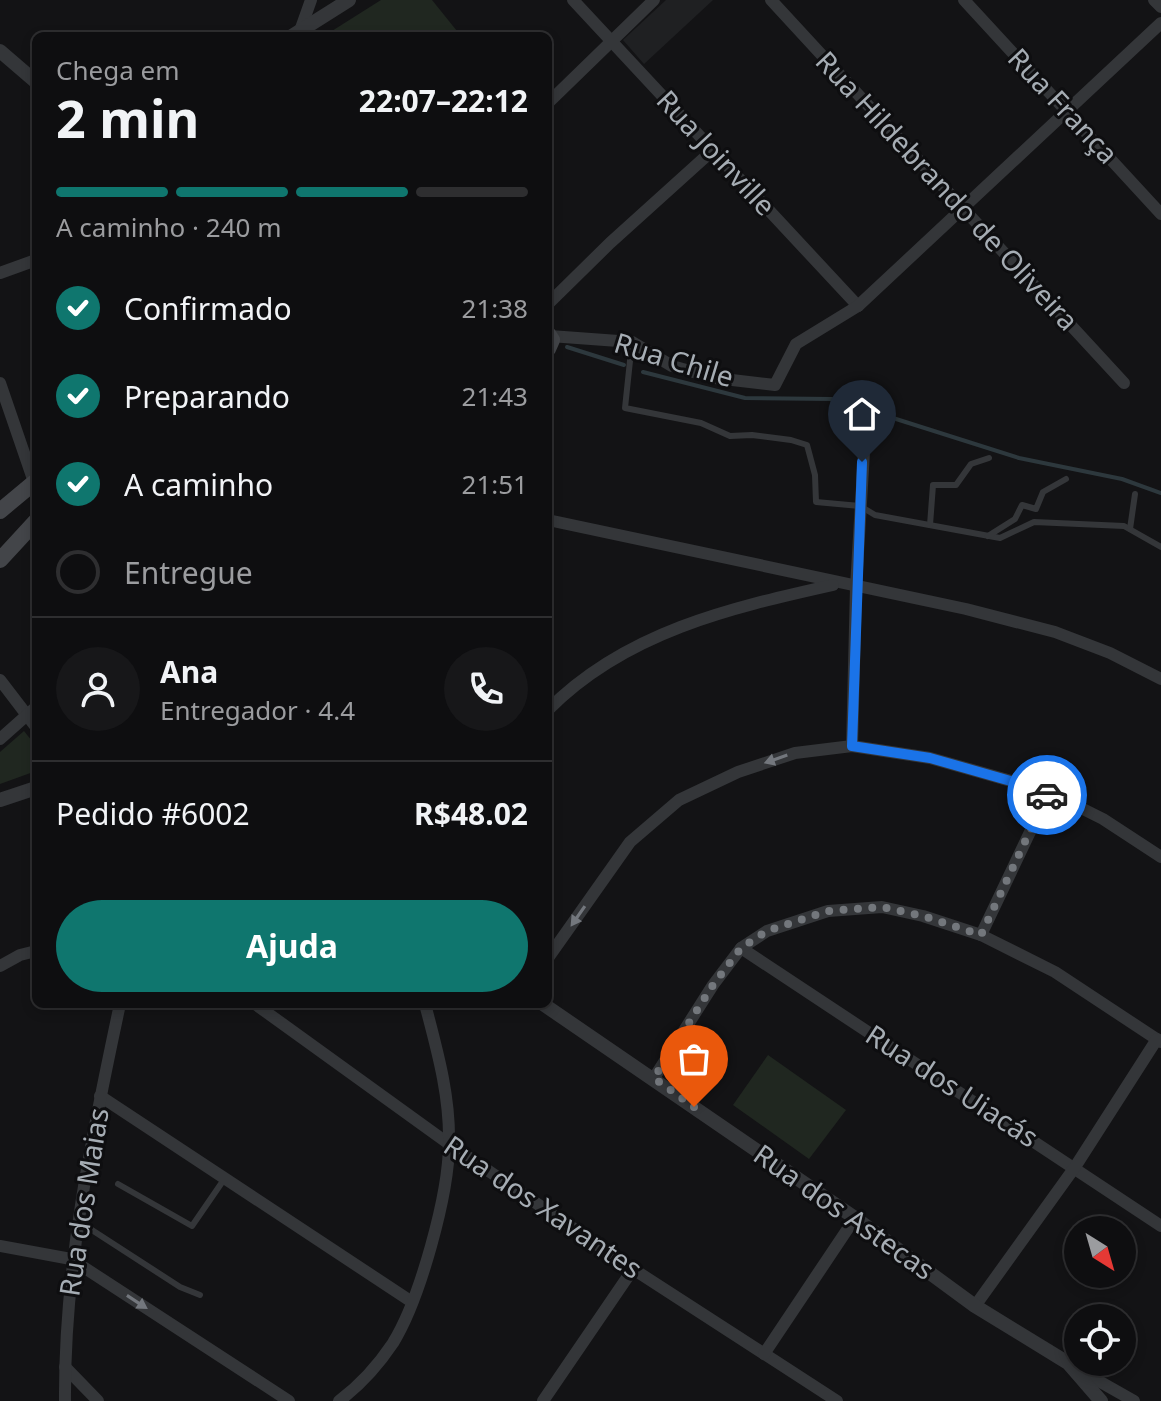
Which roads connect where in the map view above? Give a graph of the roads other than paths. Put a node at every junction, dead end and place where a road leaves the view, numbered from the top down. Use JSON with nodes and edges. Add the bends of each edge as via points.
{"nodes":[{"id":1,"x":311,"y":0,"type":"edge"},
{"id":2,"x":349,"y":0,"type":"edge"},
{"id":3,"x":573,"y":0,"type":"edge"},
{"id":4,"x":654,"y":0,"type":"edge"},
{"id":5,"x":771,"y":0,"type":"edge"},
{"id":6,"x":964,"y":0,"type":"edge"},
{"id":7,"x":1154,"y":0,"type":"edge"},
{"id":8,"x":1161,"y":7,"type":"edge"},
{"id":9,"x":1161,"y":23,"type":"edge"},
{"id":10,"x":297,"y":32,"type":"edge"},
{"id":11,"x":299,"y":32,"type":"edge"},
{"id":12,"x":611,"y":42,"type":"junction"},
{"id":13,"x":0,"y":51,"type":"edge"},
{"id":14,"x":32,"y":79,"type":"edge"},
{"id":15,"x":552,"y":99,"type":"edge"},
{"id":16,"x":1068,"y":110,"type":"junction"},
{"id":17,"x":713,"y":150,"type":"junction"},
{"id":18,"x":963,"y":208,"type":"junction"},
{"id":19,"x":1161,"y":214,"type":"edge"},
{"id":20,"x":32,"y":261,"type":"edge"},
{"id":21,"x":0,"y":273,"type":"edge"},
{"id":22,"x":552,"y":302,"type":"edge"},
{"id":23,"x":858,"y":306,"type":"junction"},
{"id":24,"x":552,"y":340,"type":"edge"},
{"id":25,"x":632,"y":342,"type":"junction"},
{"id":26,"x":0,"y":383,"type":"edge"},
{"id":27,"x":1124,"y":383,"type":"dead end"},
{"id":28,"x":864,"y":452,"type":"dead end"},
{"id":29,"x":989,"y":458,"type":"dead end"},
{"id":30,"x":32,"y":473,"type":"edge"},
{"id":31,"x":1066,"y":479,"type":"dead end"},
{"id":32,"x":32,"y":484,"type":"edge"},
{"id":33,"x":1135,"y":494,"type":"dead end"},
{"id":34,"x":860,"y":506,"type":"junction"},
{"id":35,"x":0,"y":511,"type":"edge"},
{"id":36,"x":552,"y":521,"type":"edge"},
{"id":37,"x":32,"y":525,"type":"edge"},
{"id":38,"x":930,"y":525,"type":"junction"},
{"id":39,"x":1130,"y":529,"type":"junction"},
{"id":40,"x":988,"y":536,"type":"junction"},
{"id":41,"x":1161,"y":547,"type":"edge"},
{"id":42,"x":0,"y":560,"type":"edge"},
{"id":43,"x":840,"y":584,"type":"junction"},
{"id":44,"x":856,"y":587,"type":"junction"},
{"id":45,"x":1161,"y":679,"type":"edge"},
{"id":46,"x":0,"y":680,"type":"edge"},
{"id":47,"x":552,"y":707,"type":"edge"},
{"id":48,"x":32,"y":711,"type":"edge"},
{"id":49,"x":0,"y":739,"type":"edge"},
{"id":50,"x":852,"y":746,"type":"junction"},
{"id":51,"x":32,"y":789,"type":"edge"},
{"id":52,"x":1049,"y":792,"type":"junction"},
{"id":53,"x":0,"y":800,"type":"edge"},
{"id":54,"x":1161,"y":857,"type":"edge"},
{"id":55,"x":981,"y":935,"type":"junction"},
{"id":56,"x":741,"y":948,"type":"junction"},
{"id":57,"x":32,"y":952,"type":"edge"},
{"id":58,"x":552,"y":952,"type":"edge"},
{"id":59,"x":0,"y":966,"type":"edge"},
{"id":60,"x":119,"y":1008,"type":"edge"},
{"id":61,"x":261,"y":1008,"type":"edge"},
{"id":62,"x":426,"y":1008,"type":"edge"},
{"id":63,"x":549,"y":1008,"type":"edge"},
{"id":64,"x":1159,"y":1040,"type":"edge"},
{"id":65,"x":654,"y":1078,"type":"junction"},
{"id":66,"x":100,"y":1096,"type":"junction"},
{"id":67,"x":449,"y":1144,"type":"junction"},
{"id":68,"x":1075,"y":1167,"type":"junction"},
{"id":69,"x":225,"y":1178,"type":"junction"},
{"id":70,"x":118,"y":1184,"type":"dead end"},
{"id":71,"x":855,"y":1218,"type":"junction"},
{"id":72,"x":78,"y":1221,"type":"junction"},
{"id":73,"x":1161,"y":1226,"type":"edge"},
{"id":74,"x":0,"y":1246,"type":"edge"},
{"id":75,"x":71,"y":1259,"type":"junction"},
{"id":76,"x":633,"y":1269,"type":"junction"},
{"id":77,"x":200,"y":1295,"type":"dead end"},
{"id":78,"x":412,"y":1302,"type":"junction"},
{"id":79,"x":975,"y":1306,"type":"junction"},
{"id":80,"x":764,"y":1354,"type":"junction"},
{"id":81,"x":1064,"y":1361,"type":"edge"},
{"id":82,"x":65,"y":1367,"type":"junction"},
{"id":83,"x":1079,"y":1376,"type":"edge"},
{"id":84,"x":1091,"y":1376,"type":"edge"},
{"id":85,"x":65,"y":1401,"type":"edge"},
{"id":86,"x":98,"y":1401,"type":"edge"},
{"id":87,"x":289,"y":1401,"type":"edge"},
{"id":88,"x":339,"y":1401,"type":"edge"},
{"id":89,"x":543,"y":1401,"type":"edge"},
{"id":90,"x":837,"y":1401,"type":"edge"},
{"id":91,"x":1101,"y":1401,"type":"edge"},
{"id":92,"x":1134,"y":1401,"type":"edge"}],
"edges":[{"from":1,"to":10,"type":"street"},
{"from":2,"to":11,"type":"street"},
{"from":3,"to":12,"type":"street","name":"Rua Joinville"},
{"from":4,"to":12,"type":"street"},
{"from":5,"to":18,"type":"street","name":"Rua Hildebrando de Oliveira"},
{"from":6,"to":16,"type":"street","name":"Rua França"},
{"from":7,"to":8,"type":"street"},
{"from":9,"to":16,"type":"street"},
{"from":12,"to":15,"type":"street"},
{"from":12,"to":17,"type":"street","name":"Rua Joinville"},
{"from":13,"to":14,"type":"street"},
{"from":16,"to":18,"type":"street"},
{"from":16,"to":19,"type":"street","name":"Rua França"},
{"from":17,"to":22,"type":"street"},
{"from":17,"to":23,"type":"street","name":"Rua Joinville"},
{"from":18,"to":23,"type":"street"},
{"from":18,"to":27,"type":"street","name":"Rua Hildebrando de Oliveira"},
{"from":20,"to":21,"type":"street"},
{"from":23,"to":25,"type":"street","name":"Rua Chile","via":[[796,344],[775,385],[715,378],[672,366]]},
{"from":24,"to":25,"type":"street","name":"Rua Chile"},
{"from":25,"to":34,"type":"lane","via":[[625,408],[701,423],[730,436],[807,445],[816,502]]},
{"from":26,"to":30,"type":"street"},
{"from":28,"to":34,"type":"street"},
{"from":29,"to":38,"type":"lane","via":[[971,464],[956,485],[933,485]]},
{"from":31,"to":40,"type":"lane","via":[[1043,492],[1036,509],[1022,505],[1015,519]]},
{"from":32,"to":35,"type":"main road"},
{"from":33,"to":39,"type":"lane"},
{"from":34,"to":38,"type":"lane","via":[[875,515]]},
{"from":34,"to":44,"type":"street"},
{"from":36,"to":43,"type":"street"},
{"from":37,"to":42,"type":"main road"},
{"from":38,"to":40,"type":"lane"},
{"from":39,"to":40,"type":"lane","via":[[1034,522],[1000,538]]},
{"from":39,"to":41,"type":"lane"},
{"from":43,"to":44,"type":"street"},
{"from":43,"to":47,"type":"street","via":[[720,612],[661,633],[603,665]]},
{"from":44,"to":45,"type":"street","via":[[1055,632]]},
{"from":44,"to":50,"type":"street"},
{"from":46,"to":48,"type":"street"},
{"from":48,"to":49,"type":"street"},
{"from":50,"to":52,"type":"street","via":[[930,758]]},
{"from":50,"to":58,"type":"street","one_way":true,"via":[[795,753],[679,800],[630,842]]},
{"from":51,"to":53,"type":"street"},
{"from":52,"to":54,"type":"street"},
{"from":52,"to":55,"type":"street"},
{"from":55,"to":56,"type":"street","via":[[882,907],[828,911],[767,931]]},
{"from":55,"to":64,"type":"street","via":[[1055,972]]},
{"from":56,"to":65,"type":"street"},
{"from":56,"to":68,"type":"street","name":"Rua dos Uiacás"},
{"from":57,"to":59,"type":"street"},
{"from":60,"to":66,"type":"street","name":"Rua dos Maias"},
{"from":61,"to":67,"type":"street","name":"Rua dos Xavantes"},
{"from":62,"to":67,"type":"street","via":[[447,1093]]},
{"from":63,"to":65,"type":"street","name":"Rua dos Astecas"},
{"from":64,"to":68,"type":"street"},
{"from":65,"to":71,"type":"street","name":"Rua dos Astecas"},
{"from":66,"to":69,"type":"street"},
{"from":66,"to":72,"type":"street","name":"Rua dos Maias"},
{"from":67,"to":76,"type":"street","name":"Rua dos Xavantes"},
{"from":67,"to":78,"type":"street","via":[[444,1189]]},
{"from":68,"to":73,"type":"street","name":"Rua dos Uiacás"},
{"from":68,"to":79,"type":"street"},
{"from":69,"to":70,"type":"lane","via":[[192,1226]]},
{"from":69,"to":78,"type":"street"},
{"from":71,"to":79,"type":"street","name":"Rua dos Astecas"},
{"from":71,"to":80,"type":"street"},
{"from":72,"to":75,"type":"street","name":"Rua dos Maias"},
{"from":72,"to":77,"type":"lane"},
{"from":74,"to":75,"type":"street"},
{"from":75,"to":82,"type":"street","name":"Rua dos Maias"},
{"from":75,"to":87,"type":"street","one_way":true},
{"from":76,"to":80,"type":"street","name":"Rua dos Xavantes"},
{"from":76,"to":89,"type":"street"},
{"from":78,"to":88,"type":"street","via":[[393,1343]]},
{"from":79,"to":81,"type":"street","name":"Rua dos Astecas"},
{"from":80,"to":90,"type":"street","name":"Rua dos Xavantes"},
{"from":82,"to":85,"type":"street","name":"Rua dos Maias"},
{"from":82,"to":86,"type":"street"},
{"from":83,"to":91,"type":"street","name":"Rua dos Astecas"},
{"from":84,"to":92,"type":"street"}]}
